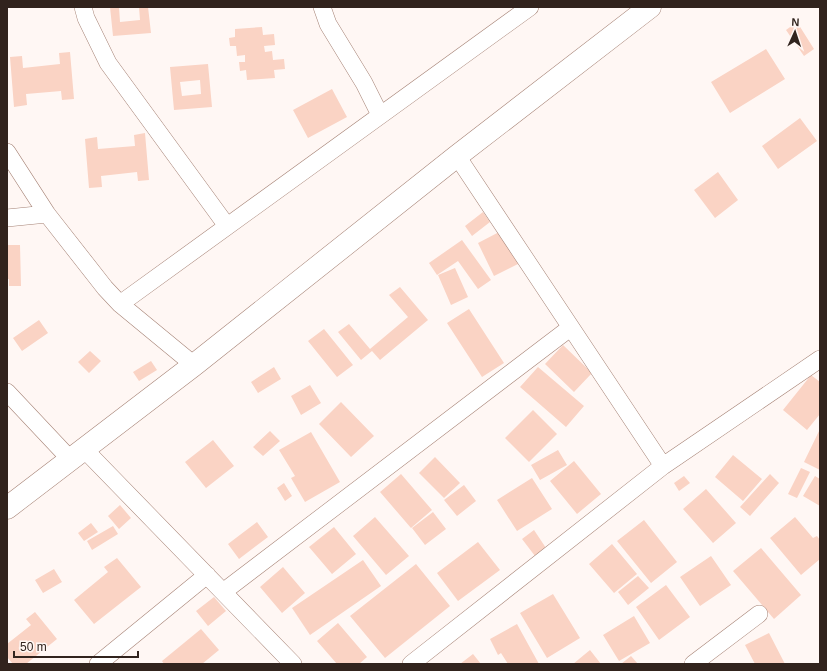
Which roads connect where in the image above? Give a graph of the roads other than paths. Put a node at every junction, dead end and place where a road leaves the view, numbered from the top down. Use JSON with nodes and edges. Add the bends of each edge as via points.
{"nodes":[{"id":1,"x":83,"y":7,"type":"edge"},
{"id":2,"x":322,"y":7,"type":"edge"},
{"id":3,"x":530,"y":7,"type":"edge"},
{"id":4,"x":650,"y":7,"type":"edge"},
{"id":5,"x":380,"y":116,"type":"junction"},
{"id":6,"x":7,"y":152,"type":"edge"},
{"id":7,"x":457,"y":156,"type":"junction"},
{"id":8,"x":47,"y":214,"type":"junction"},
{"id":9,"x":7,"y":218,"type":"edge"},
{"id":10,"x":227,"y":226,"type":"junction"},
{"id":11,"x":120,"y":304,"type":"junction"},
{"id":12,"x":570,"y":328,"type":"junction"},
{"id":13,"x":820,"y":359,"type":"edge"},
{"id":14,"x":194,"y":365,"type":"junction"},
{"id":15,"x":7,"y":392,"type":"edge"},
{"id":16,"x":77,"y":454,"type":"junction"},
{"id":17,"x":663,"y":466,"type":"junction"},
{"id":18,"x":7,"y":508,"type":"edge"},
{"id":19,"x":207,"y":575,"type":"junction"},
{"id":20,"x":223,"y":592,"type":"junction"},
{"id":21,"x":759,"y":614,"type":"dead end"},
{"id":22,"x":98,"y":664,"type":"edge"},
{"id":23,"x":294,"y":664,"type":"edge"},
{"id":24,"x":411,"y":664,"type":"edge"},
{"id":25,"x":693,"y":664,"type":"edge"}],
"edges":[{"from":1,"to":10,"type":"street","via":[[108,63]]},
{"from":2,"to":5,"type":"street","via":[[328,24],[364,83]]},
{"from":3,"to":5,"type":"street"},
{"from":4,"to":7,"type":"main road"},
{"from":5,"to":10,"type":"street"},
{"from":6,"to":8,"type":"street"},
{"from":7,"to":12,"type":"street"},
{"from":7,"to":14,"type":"main road"},
{"from":8,"to":9,"type":"street"},
{"from":8,"to":11,"type":"street","via":[[96,278]]},
{"from":10,"to":11,"type":"street"},
{"from":11,"to":14,"type":"street"},
{"from":12,"to":17,"type":"street"},
{"from":12,"to":20,"type":"street"},
{"from":13,"to":17,"type":"street"},
{"from":14,"to":16,"type":"main road"},
{"from":15,"to":16,"type":"street"},
{"from":16,"to":18,"type":"main road"},
{"from":16,"to":19,"type":"street"},
{"from":17,"to":24,"type":"street"},
{"from":19,"to":20,"type":"street"},
{"from":19,"to":22,"type":"street"},
{"from":20,"to":23,"type":"street"},
{"from":21,"to":25,"type":"street"}]}
